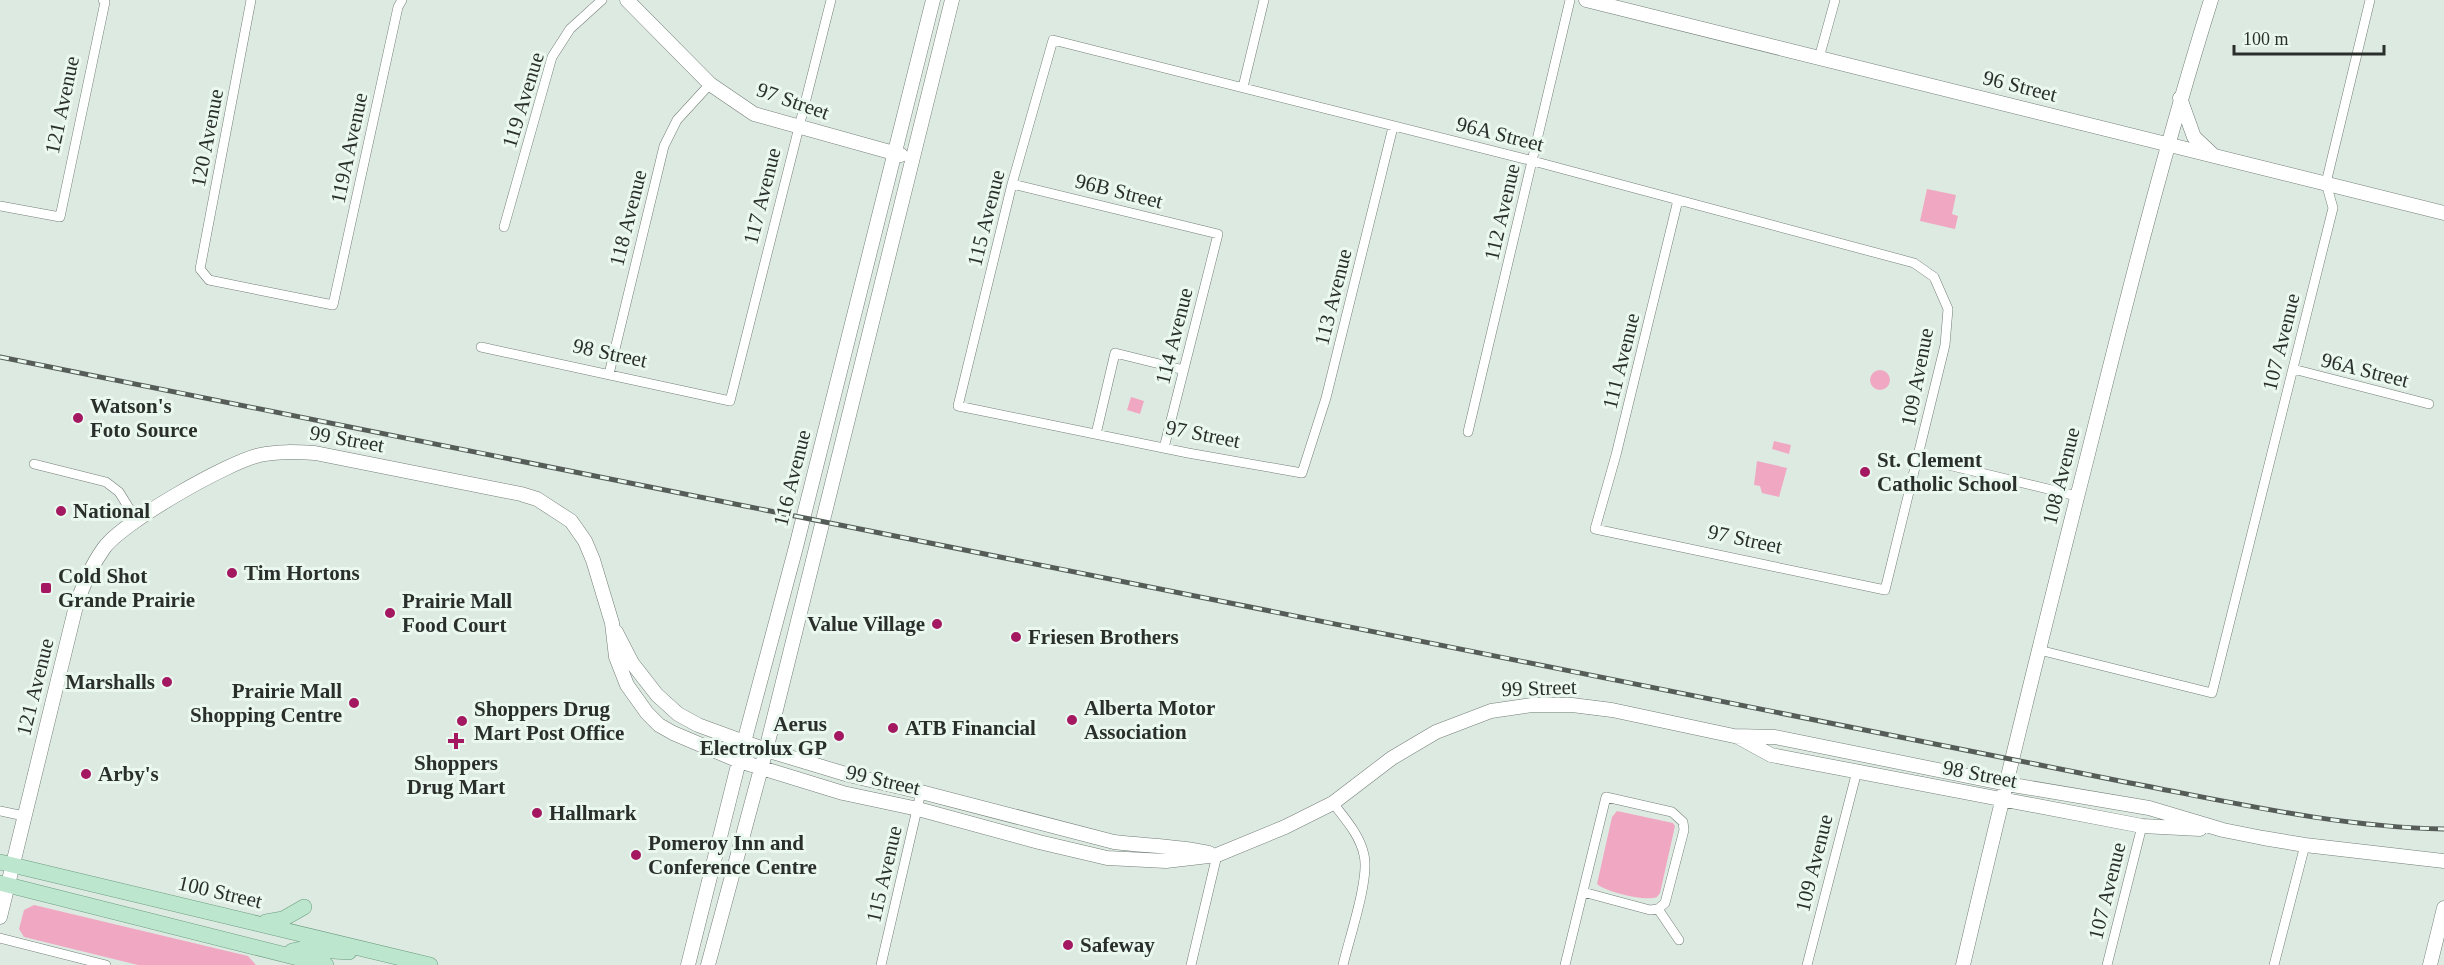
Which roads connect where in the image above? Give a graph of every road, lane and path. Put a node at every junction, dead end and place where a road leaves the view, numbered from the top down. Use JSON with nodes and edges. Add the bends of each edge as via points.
{"nodes":[{"id":1,"x":251,"y":0,"type":"edge"},
{"id":2,"x":402,"y":0,"type":"edge"},
{"id":3,"x":602,"y":0,"type":"edge"},
{"id":4,"x":627,"y":0,"type":"edge"},
{"id":5,"x":831,"y":0,"type":"edge"},
{"id":6,"x":933,"y":0,"type":"edge"},
{"id":7,"x":952,"y":0,"type":"edge"},
{"id":8,"x":1264,"y":0,"type":"edge"},
{"id":9,"x":1570,"y":0,"type":"edge"},
{"id":10,"x":1586,"y":0,"type":"edge"},
{"id":11,"x":1835,"y":0,"type":"edge"},
{"id":12,"x":2211,"y":0,"type":"edge"},
{"id":13,"x":2370,"y":0,"type":"edge"},
{"id":14,"x":104,"y":1,"type":"edge"},
{"id":15,"x":1053,"y":40,"type":"joint"},
{"id":16,"x":1819,"y":58,"type":"junction"},
{"id":17,"x":710,"y":84,"type":"junction"},
{"id":18,"x":1243,"y":87,"type":"junction"},
{"id":19,"x":2180,"y":98,"type":"junction"},
{"id":20,"x":798,"y":127,"type":"junction"},
{"id":21,"x":1393,"y":127,"type":"junction"},
{"id":22,"x":2169,"y":144,"type":"junction"},
{"id":23,"x":895,"y":153,"type":"junction"},
{"id":24,"x":2213,"y":156,"type":"junction"},
{"id":25,"x":912,"y":158,"type":"junction"},
{"id":26,"x":1533,"y":161,"type":"junction"},
{"id":27,"x":2326,"y":183,"type":"junction"},
{"id":28,"x":1012,"y":184,"type":"junction"},
{"id":29,"x":1678,"y":200,"type":"junction"},
{"id":30,"x":0,"y":206,"type":"edge"},
{"id":31,"x":2444,"y":213,"type":"edge"},
{"id":32,"x":504,"y":227,"type":"dead end"},
{"id":33,"x":1218,"y":234,"type":"joint"},
{"id":34,"x":1934,"y":277,"type":"joint"},
{"id":35,"x":333,"y":305,"type":"joint"},
{"id":36,"x":481,"y":347,"type":"dead end"},
{"id":37,"x":2293,"y":369,"type":"junction"},
{"id":38,"x":1184,"y":370,"type":"junction"},
{"id":39,"x":609,"y":374,"type":"junction"},
{"id":40,"x":730,"y":400,"type":"joint"},
{"id":41,"x":2429,"y":404,"type":"dead end"},
{"id":42,"x":958,"y":406,"type":"joint"},
{"id":43,"x":1468,"y":432,"type":"dead end"},
{"id":44,"x":1096,"y":434,"type":"junction"},
{"id":45,"x":1164,"y":448,"type":"junction"},
{"id":46,"x":1919,"y":458,"type":"junction"},
{"id":47,"x":34,"y":464,"type":"dead end"},
{"id":48,"x":1302,"y":473,"type":"joint"},
{"id":49,"x":2078,"y":496,"type":"junction"},
{"id":50,"x":137,"y":521,"type":"junction"},
{"id":51,"x":1595,"y":529,"type":"joint"},
{"id":52,"x":796,"y":547,"type":"junction"},
{"id":53,"x":816,"y":551,"type":"junction"},
{"id":54,"x":1885,"y":590,"type":"joint"},
{"id":55,"x":612,"y":623,"type":"junction"},
{"id":56,"x":2039,"y":650,"type":"junction"},
{"id":57,"x":1734,"y":736,"type":"junction"},
{"id":58,"x":744,"y":742,"type":"junction"},
{"id":59,"x":766,"y":750,"type":"junction"},
{"id":60,"x":1860,"y":754,"type":"joint"},
{"id":61,"x":739,"y":760,"type":"junction"},
{"id":62,"x":761,"y":768,"type":"junction"},
{"id":63,"x":1857,"y":771,"type":"junction"},
{"id":64,"x":2007,"y":783,"type":"junction"},
{"id":65,"x":921,"y":792,"type":"junction"},
{"id":66,"x":2003,"y":801,"type":"junction"},
{"id":67,"x":1334,"y":803,"type":"junction"},
{"id":68,"x":918,"y":809,"type":"junction"},
{"id":69,"x":0,"y":811,"type":"edge"},
{"id":70,"x":24,"y":816,"type":"junction"},
{"id":71,"x":2142,"y":826,"type":"junction"},
{"id":72,"x":2223,"y":830,"type":"junction"},
{"id":73,"x":2305,"y":845,"type":"junction"},
{"id":74,"x":1217,"y":855,"type":"junction"},
{"id":75,"x":2444,"y":861,"type":"edge"},
{"id":76,"x":6,"y":863,"type":"edge"},
{"id":77,"x":4,"y":884,"type":"edge"},
{"id":78,"x":1583,"y":892,"type":"junction"},
{"id":79,"x":304,"y":907,"type":"dead end"},
{"id":80,"x":2444,"y":908,"type":"edge"},
{"id":81,"x":1658,"y":909,"type":"junction"},
{"id":82,"x":0,"y":917,"type":"edge"},
{"id":83,"x":258,"y":923,"type":"junction"},
{"id":84,"x":191,"y":931,"type":"junction"},
{"id":85,"x":301,"y":933,"type":"junction"},
{"id":86,"x":695,"y":937,"type":"junction"},
{"id":87,"x":0,"y":938,"type":"edge"},
{"id":88,"x":1679,"y":940,"type":"dead end"},
{"id":89,"x":385,"y":954,"type":"junction"},
{"id":90,"x":284,"y":959,"type":"edge"},
{"id":91,"x":106,"y":965,"type":"edge"},
{"id":92,"x":326,"y":965,"type":"edge"},
{"id":93,"x":430,"y":965,"type":"edge"},
{"id":94,"x":680,"y":965,"type":"edge"},
{"id":95,"x":688,"y":965,"type":"edge"},
{"id":96,"x":708,"y":965,"type":"edge"},
{"id":97,"x":881,"y":965,"type":"edge"},
{"id":98,"x":1191,"y":965,"type":"edge"},
{"id":99,"x":1343,"y":965,"type":"edge"},
{"id":100,"x":1565,"y":965,"type":"edge"},
{"id":101,"x":1807,"y":965,"type":"edge"},
{"id":102,"x":1963,"y":965,"type":"edge"},
{"id":103,"x":2107,"y":965,"type":"edge"},
{"id":104,"x":2274,"y":965,"type":"edge"},
{"id":105,"x":2430,"y":965,"type":"edge"}],
"edges":[{"from":1,"to":35,"type":"street","name":"120 Avenue","via":[[200,269],[208,280]]},
{"from":2,"to":35,"type":"street","name":"119A Avenue"},
{"from":3,"to":32,"type":"street","name":"119 Avenue","via":[[570,29],[552,57]]},
{"from":4,"to":17,"type":"main road","name":"97 Street"},
{"from":5,"to":20,"type":"street","name":"117 Avenue"},
{"from":6,"to":23,"type":"main road","name":"116 Avenue"},
{"from":7,"to":25,"type":"main road","name":"116 Avenue"},
{"from":8,"to":18,"type":"street"},
{"from":9,"to":26,"type":"street","name":"112 Avenue"},
{"from":10,"to":16,"type":"main road","name":"96 Street"},
{"from":11,"to":16,"type":"street"},
{"from":12,"to":19,"type":"main road","name":"108 Avenue"},
{"from":13,"to":27,"type":"street","name":"107 Avenue"},
{"from":14,"to":30,"type":"street","name":"121 Avenue","via":[[60,217]]},
{"from":15,"to":18,"type":"street","name":"96A Street"},
{"from":15,"to":28,"type":"street","name":"115 Avenue"},
{"from":16,"to":22,"type":"main road","name":"96 Street"},
{"from":17,"to":20,"type":"main road","name":"97 Street","via":[[754,114]]},
{"from":17,"to":39,"type":"street","name":"118 Avenue","via":[[677,120],[664,146]]},
{"from":18,"to":21,"type":"street","name":"96A Street"},
{"from":19,"to":22,"type":"main road","name":"108 Avenue"},
{"from":19,"to":24,"type":"main road","via":[[2194,137]]},
{"from":20,"to":23,"type":"main road","name":"97 Street"},
{"from":20,"to":40,"type":"street","name":"117 Avenue"},
{"from":21,"to":26,"type":"street","name":"96A Street"},
{"from":21,"to":48,"type":"street","name":"113 Avenue","via":[[1326,398]]},
{"from":22,"to":24,"type":"main road","name":"96 Street"},
{"from":22,"to":49,"type":"main road","name":"108 Avenue"},
{"from":23,"to":25,"type":"main road","name":"97 Street"},
{"from":23,"to":52,"type":"main road","name":"116 Avenue"},
{"from":24,"to":27,"type":"main road","name":"96 Street"},
{"from":25,"to":53,"type":"main road","name":"116 Avenue"},
{"from":26,"to":29,"type":"street","name":"96A Street"},
{"from":26,"to":43,"type":"street","name":"112 Avenue"},
{"from":27,"to":31,"type":"main road","name":"96 Street"},
{"from":27,"to":37,"type":"street","name":"107 Avenue","via":[[2333,208]]},
{"from":28,"to":33,"type":"street","name":"96B Street"},
{"from":28,"to":42,"type":"street","name":"115 Avenue"},
{"from":29,"to":34,"type":"street","name":"96A Street","via":[[1914,263]]},
{"from":29,"to":51,"type":"street","name":"111 Avenue"},
{"from":33,"to":38,"type":"street","name":"114 Avenue"},
{"from":34,"to":46,"type":"street","name":"109 Avenue","via":[[1948,309],[1945,345]]},
{"from":36,"to":39,"type":"street","name":"98 Street"},
{"from":37,"to":41,"type":"street","name":"96A Street"},
{"from":37,"to":56,"type":"street","name":"107 Avenue","via":[[2212,693]]},
{"from":38,"to":44,"type":"street","via":[[1115,353]]},
{"from":38,"to":45,"type":"street","name":"114 Avenue"},
{"from":39,"to":40,"type":"street","name":"98 Street"},
{"from":42,"to":44,"type":"street","name":"97 Street"},
{"from":44,"to":45,"type":"street","name":"97 Street"},
{"from":45,"to":48,"type":"street","name":"97 Street"},
{"from":46,"to":49,"type":"street"},
{"from":46,"to":54,"type":"street","name":"109 Avenue"},
{"from":47,"to":50,"type":"street","via":[[106,482],[119,492]]},
{"from":49,"to":56,"type":"main road","name":"108 Avenue"},
{"from":50,"to":55,"type":"main road","name":"99 Street","via":[[225,468],[280,452],[315,453],[521,494],[554,509],[579,531],[593,560]]},
{"from":50,"to":70,"type":"main road","name":"121 Avenue","via":[[105,546],[84,581]]},
{"from":51,"to":54,"type":"street","name":"97 Street"},
{"from":52,"to":53,"type":"main road"},
{"from":52,"to":58,"type":"main road","name":"116 Avenue"},
{"from":53,"to":59,"type":"main road","name":"116 Avenue"},
{"from":55,"to":58,"type":"main road","name":"99 Street","via":[[632,663],[667,706],[698,725]]},
{"from":55,"to":61,"type":"main road","name":"99 Street","via":[[620,670],[647,713],[673,733]]},
{"from":56,"to":64,"type":"main road","name":"108 Avenue"},
{"from":57,"to":60,"type":"main road","name":"99 Street","via":[[1775,737]]},
{"from":57,"to":63,"type":"main road","name":"98 Street","via":[[1771,755]]},
{"from":57,"to":67,"type":"main road","name":"99 Street","via":[[1572,705],[1503,709],[1464,720],[1414,743]]},
{"from":58,"to":59,"type":"main road","name":"99 Street"},
{"from":58,"to":61,"type":"main road","name":"116 Avenue"},
{"from":59,"to":62,"type":"main road","name":"116 Avenue"},
{"from":59,"to":65,"type":"main road","name":"99 Street"},
{"from":60,"to":64,"type":"main road","name":"98 Street"},
{"from":61,"to":62,"type":"main road","name":"99 Street"},
{"from":61,"to":86,"type":"main road","name":"116 Avenue"},
{"from":62,"to":68,"type":"main road","name":"99 Street","via":[[843,793]]},
{"from":62,"to":96,"type":"main road","name":"116 Avenue"},
{"from":63,"to":66,"type":"main road","name":"98 Street"},
{"from":63,"to":101,"type":"street","name":"109 Avenue"},
{"from":64,"to":66,"type":"main road","name":"108 Avenue"},
{"from":64,"to":72,"type":"main road","name":"98 Street","via":[[2149,808]]},
{"from":65,"to":68,"type":"street","name":"115 Avenue"},
{"from":65,"to":74,"type":"main road","name":"99 Street","via":[[1114,842],[1178,846]]},
{"from":66,"to":71,"type":"main road","name":"98 Street"},
{"from":66,"to":102,"type":"main road","name":"108 Avenue"},
{"from":67,"to":74,"type":"main road","name":"99 Street"},
{"from":67,"to":99,"type":"street","via":[[1357,836],[1365,856],[1364,878]]},
{"from":68,"to":74,"type":"main road","name":"99 Street","via":[[1107,858],[1166,861]]},
{"from":68,"to":97,"type":"street","name":"115 Avenue"},
{"from":69,"to":70,"type":"street"},
{"from":70,"to":76,"type":"main road","name":"121 Avenue"},
{"from":71,"to":72,"type":"main road","name":"98 Street"},
{"from":71,"to":103,"type":"street","name":"107 Avenue"},
{"from":72,"to":73,"type":"main road","name":"98 Street"},
{"from":73,"to":75,"type":"main road","name":"98 Street"},
{"from":73,"to":104,"type":"street"},
{"from":74,"to":98,"type":"street"},
{"from":76,"to":77,"type":"main road","name":"121 Avenue"},
{"from":76,"to":83,"type":"main road","name":"100 Street"},
{"from":77,"to":82,"type":"main road","name":"121 Avenue"},
{"from":77,"to":84,"type":"main road","name":"100 Street"},
{"from":78,"to":81,"type":"street"},
{"from":78,"to":81,"type":"street","via":[[1606,797],[1672,812],[1683,822],[1665,903]]},
{"from":78,"to":100,"type":"street"},
{"from":79,"to":83,"type":"main road","via":[[278,921]]},
{"from":80,"to":105,"type":"main road"},
{"from":81,"to":88,"type":"street"},
{"from":83,"to":85,"type":"main road","name":"100 Street"},
{"from":84,"to":85,"type":"main road","via":[[278,942]]},
{"from":84,"to":90,"type":"main road","name":"100 Street"},
{"from":85,"to":89,"type":"main road","name":"100 Street"},
{"from":86,"to":94,"type":"main road"},
{"from":86,"to":95,"type":"main road","name":"116 Avenue"},
{"from":87,"to":91,"type":"street"},
{"from":89,"to":90,"type":"main road","via":[[301,949]]},
{"from":89,"to":93,"type":"main road","name":"100 Street"},
{"from":90,"to":92,"type":"main road","name":"100 Street"}]}
